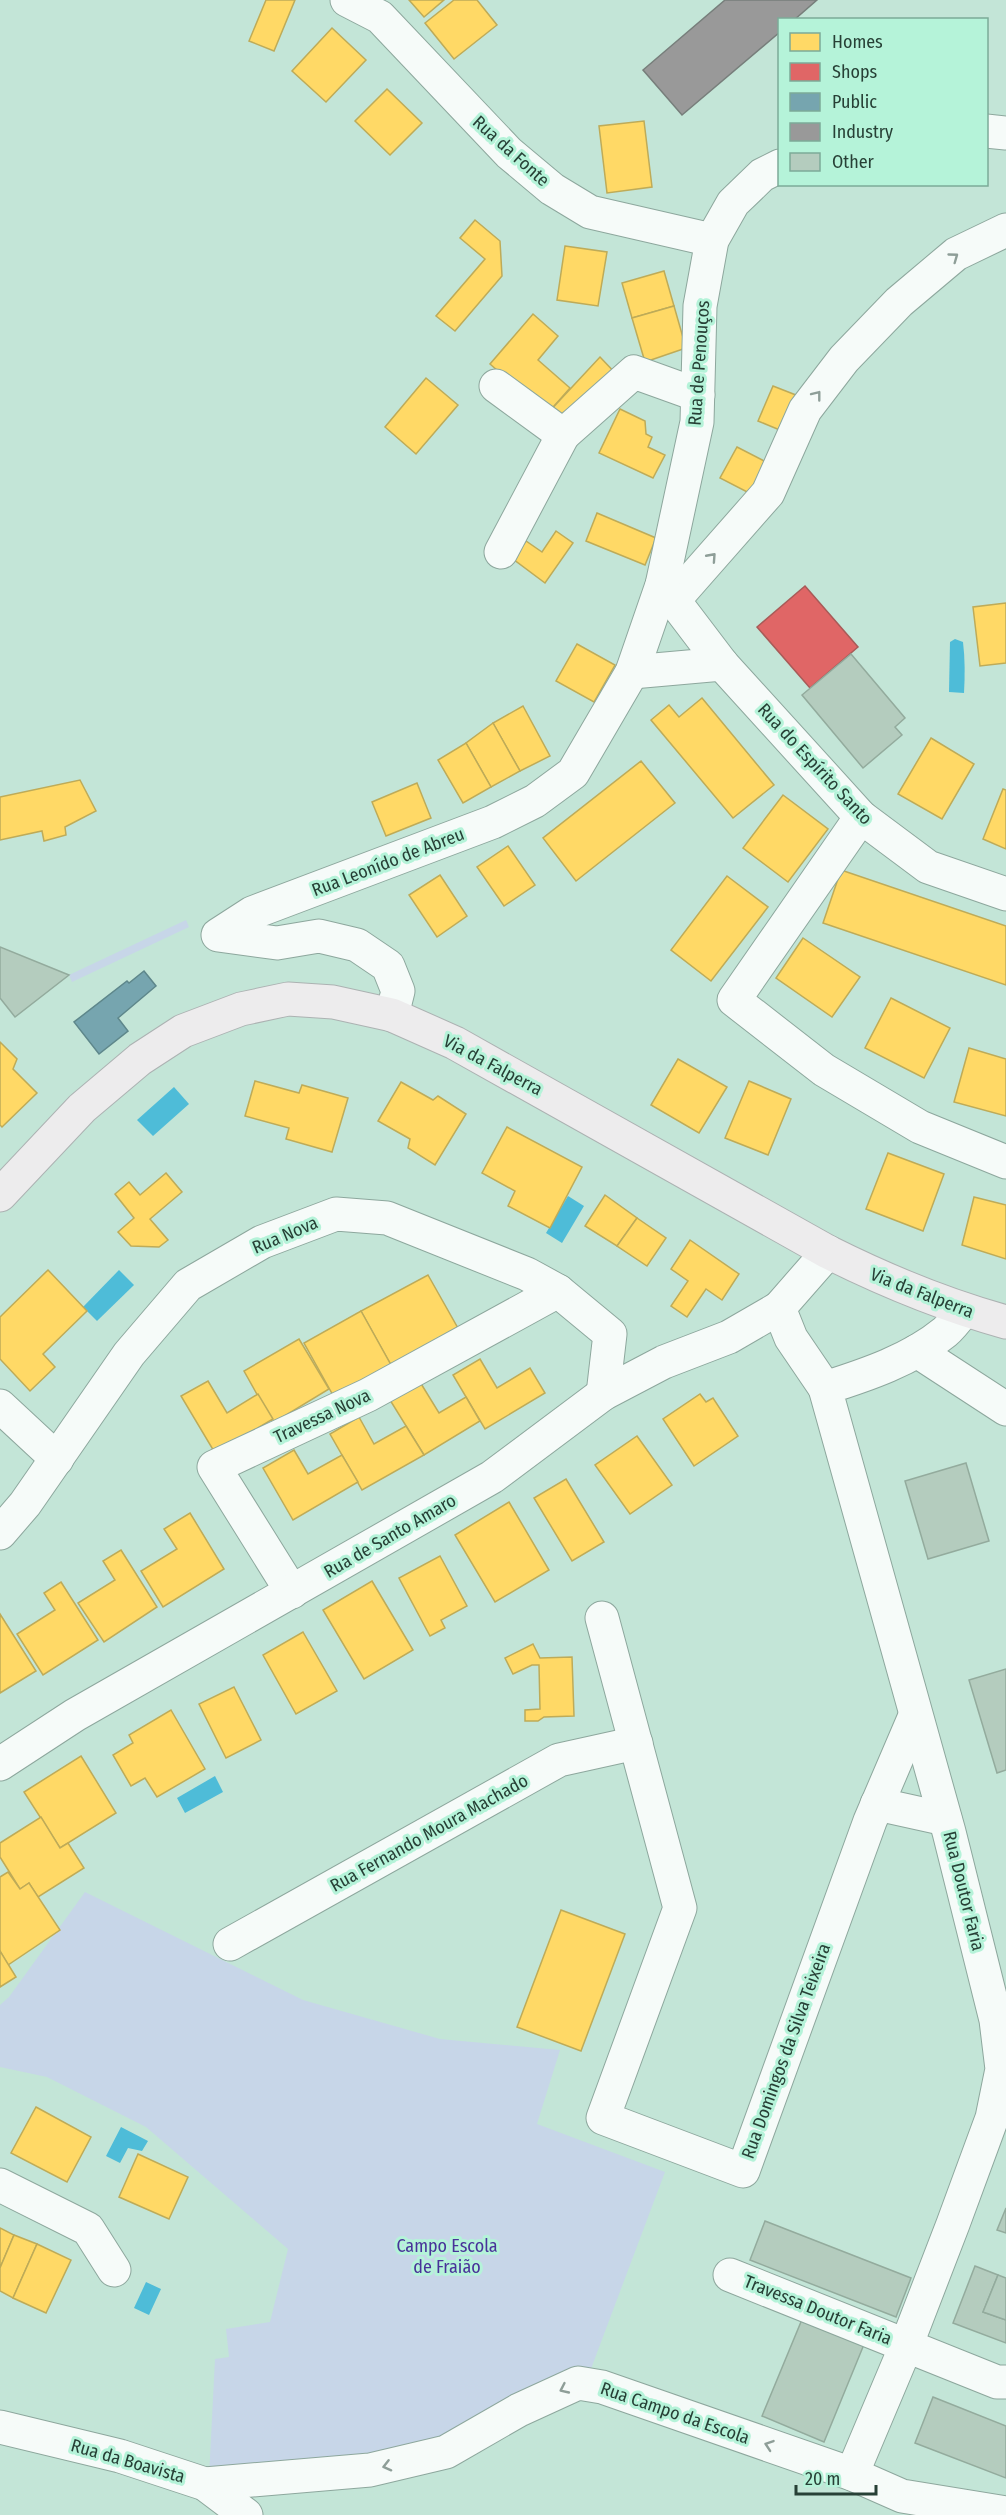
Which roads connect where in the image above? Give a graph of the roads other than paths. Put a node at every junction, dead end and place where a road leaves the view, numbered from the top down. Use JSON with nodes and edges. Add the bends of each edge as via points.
{"nodes":[{"id":1,"x":347,"y":0,"type":"edge"},
{"id":2,"x":988,"y":131,"type":"edge"},
{"id":3,"x":1006,"y":133,"type":"edge"},
{"id":4,"x":778,"y":167,"type":"edge"},
{"id":5,"x":1006,"y":230,"type":"edge"},
{"id":6,"x":712,"y":240,"type":"junction"},
{"id":7,"x":495,"y":386,"type":"dead end"},
{"id":8,"x":698,"y":395,"type":"junction"},
{"id":9,"x":563,"y":435,"type":"junction"},
{"id":10,"x":501,"y":552,"type":"dead end"},
{"id":11,"x":667,"y":593,"type":"junction"},
{"id":12,"x":722,"y":664,"type":"junction"},
{"id":13,"x":632,"y":672,"type":"junction"},
{"id":14,"x":861,"y":817,"type":"junction"},
{"id":15,"x":1006,"y":894,"type":"edge"},
{"id":16,"x":392,"y":1015,"type":"junction"},
{"id":17,"x":1006,"y":1162,"type":"edge"},
{"id":18,"x":0,"y":1195,"type":"edge"},
{"id":19,"x":828,"y":1252,"type":"junction"},
{"id":20,"x":558,"y":1291,"type":"junction"},
{"id":21,"x":779,"y":1308,"type":"junction"},
{"id":22,"x":963,"y":1311,"type":"junction"},
{"id":23,"x":1006,"y":1322,"type":"edge"},
{"id":24,"x":610,"y":1335,"type":"junction"},
{"id":25,"x":918,"y":1351,"type":"junction"},
{"id":26,"x":664,"y":1362,"type":"junction"},
{"id":27,"x":825,"y":1388,"type":"junction"},
{"id":28,"x":603,"y":1394,"type":"junction"},
{"id":29,"x":0,"y":1406,"type":"edge"},
{"id":30,"x":1006,"y":1409,"type":"edge"},
{"id":31,"x":57,"y":1459,"type":"junction"},
{"id":32,"x":0,"y":1533,"type":"edge"},
{"id":33,"x":292,"y":1593,"type":"junction"},
{"id":34,"x":602,"y":1618,"type":"dead end"},
{"id":35,"x":915,"y":1716,"type":"junction"},
{"id":36,"x":636,"y":1743,"type":"junction"},
{"id":37,"x":0,"y":1764,"type":"edge"},
{"id":38,"x":877,"y":1804,"type":"junction"},
{"id":39,"x":945,"y":1819,"type":"junction"},
{"id":40,"x":230,"y":1944,"type":"dead end"},
{"id":41,"x":0,"y":2185,"type":"edge"},
{"id":42,"x":114,"y":2270,"type":"dead end"},
{"id":43,"x":730,"y":2275,"type":"dead end"},
{"id":44,"x":906,"y":2346,"type":"junction"},
{"id":45,"x":1006,"y":2382,"type":"edge"},
{"id":46,"x":0,"y":2427,"type":"edge"},
{"id":47,"x":852,"y":2474,"type":"junction"},
{"id":48,"x":205,"y":2484,"type":"junction"},
{"id":49,"x":894,"y":2505,"type":"edge"},
{"id":50,"x":1006,"y":2513,"type":"edge"},
{"id":51,"x":246,"y":2515,"type":"edge"}],
"edges":[{"from":1,"to":6,"type":"street","name":"Rua da Fonte","via":[[380,17],[509,153],[552,189],[590,212]]},
{"from":2,"to":3,"type":"street"},
{"from":4,"to":6,"type":"street","name":"Rua de Penouços","via":[[762,176],[733,203]]},
{"from":11,"to":5,"type":"street","one_way":true,"via":[[768,493],[805,410],[844,359],[898,302],[957,254]]},
{"from":6,"to":8,"type":"street","name":"Rua de Penouços","via":[[700,306]]},
{"from":7,"to":9,"type":"street"},
{"from":8,"to":9,"type":"street","via":[[634,372]]},
{"from":8,"to":11,"type":"street","name":"Rua de Penouços","via":[[697,422]]},
{"from":9,"to":10,"type":"street"},
{"from":11,"to":12,"type":"street","name":"Rua do Espírito Santo"},
{"from":11,"to":13,"type":"street","name":"Rua Leonído de Abreu"},
{"from":12,"to":13,"type":"street"},
{"from":12,"to":14,"type":"street","name":"Rua do Espírito Santo"},
{"from":13,"to":16,"type":"street","name":"Rua Leonído de Abreu","via":[[573,773],[535,801],[493,822],[252,913],[218,935],[277,943],[319,936],[357,945],[388,966],[398,990]]},
{"from":14,"to":15,"type":"street","name":"Rua do Espírito Santo","via":[[928,867]]},
{"from":14,"to":17,"type":"street","via":[[734,1000],[824,1070],[920,1127]]},
{"from":16,"to":18,"type":"main road","name":"Via da Falperra","via":[[333,1002],[288,999],[241,1009],[183,1031],[140,1059],[82,1108]]},
{"from":16,"to":19,"type":"main road","name":"Via da Falperra","via":[[455,1043]]},
{"from":19,"to":21,"type":"street","name":"Rua de Santo Amaro"},
{"from":19,"to":22,"type":"main road","name":"Via da Falperra","via":[[889,1282]]},
{"from":20,"to":24,"type":"street","name":"Rua Nova"},
{"from":20,"to":31,"type":"street","name":"Rua Nova","via":[[526,1274],[387,1218],[336,1215],[262,1242],[188,1285],[129,1354]]},
{"from":20,"to":33,"type":"street","name":"Travessa Nova","via":[[368,1395],[214,1467]]},
{"from":21,"to":26,"type":"street","name":"Rua de Santo Amaro","via":[[729,1337]]},
{"from":21,"to":27,"type":"street","name":"Rua Doutor Faria","via":[[791,1338]]},
{"from":22,"to":23,"type":"main road","name":"Via da Falperra"},
{"from":22,"to":25,"type":"street","via":[[946,1331]]},
{"from":24,"to":26,"type":"street","name":"Rua Nova"},
{"from":24,"to":28,"type":"street"},
{"from":25,"to":27,"type":"street"},
{"from":25,"to":30,"type":"street"},
{"from":26,"to":28,"type":"street","name":"Rua de Santo Amaro"},
{"from":27,"to":35,"type":"street","name":"Rua Doutor Faria"},
{"from":28,"to":33,"type":"street","name":"Rua de Santo Amaro","via":[[492,1477]]},
{"from":29,"to":31,"type":"street"},
{"from":31,"to":32,"type":"street","name":"Rua Nova"},
{"from":33,"to":37,"type":"street","name":"Rua de Santo Amaro","via":[[75,1715]]},
{"from":34,"to":36,"type":"street","name":"Rua Domingos da Silva Teixeira"},
{"from":35,"to":38,"type":"street","name":"Rua Domingos da Silva Teixeira"},
{"from":35,"to":39,"type":"street","name":"Rua Doutor Faria"},
{"from":36,"to":38,"type":"street","name":"Rua Domingos da Silva Teixeira","via":[[681,1908],[603,2118],[743,2171]]},
{"from":36,"to":40,"type":"street","name":"Rua Fernando Moura Machado","via":[[560,1760]]},
{"from":38,"to":39,"type":"street"},
{"from":39,"to":44,"type":"street","name":"Rua Doutor Faria","via":[[996,2020],[1002,2069],[992,2118]]},
{"from":41,"to":42,"type":"street","via":[[88,2229]]},
{"from":43,"to":44,"type":"street","name":"Travessa Doutor Faria"},
{"from":44,"to":45,"type":"street","name":"Travessa Doutor Faria","via":[[997,2382]]},
{"from":44,"to":47,"type":"street","name":"Rua Doutor Faria"},
{"from":46,"to":48,"type":"street","name":"Rua da Boavista","via":[[120,2456]]},
{"from":47,"to":48,"type":"street","name":"Rua Campo da Escola","one_way":true,"via":[[602,2387],[578,2383],[519,2410],[446,2452],[370,2470]]},
{"from":47,"to":49,"type":"street","name":"Rua Campo da Escola"},
{"from":48,"to":51,"type":"street","name":"Rua da Boavista"},
{"from":49,"to":50,"type":"street","name":"Rua Campo da Escola"}]}
